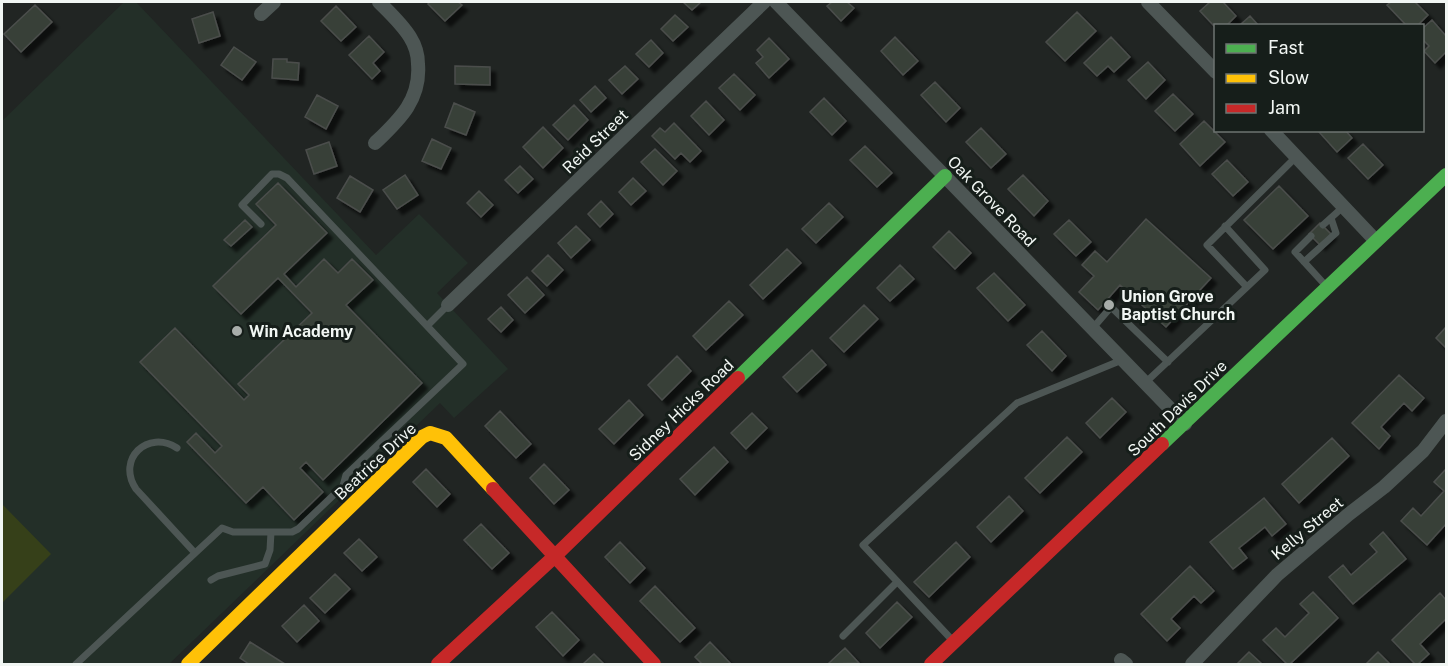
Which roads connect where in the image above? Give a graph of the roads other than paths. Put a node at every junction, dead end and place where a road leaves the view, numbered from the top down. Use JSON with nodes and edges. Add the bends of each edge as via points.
{"nodes":[{"id":1,"x":274,"y":2,"type":"edge"},
{"id":2,"x":379,"y":2,"type":"edge"},
{"id":3,"x":764,"y":2,"type":"edge"},
{"id":4,"x":776,"y":2,"type":"edge"},
{"id":5,"x":1148,"y":2,"type":"edge"},
{"id":6,"x":261,"y":14,"type":"dead end"},
{"id":7,"x":1214,"y":71,"type":"edge"},
{"id":8,"x":1273,"y":132,"type":"edge"},
{"id":9,"x":375,"y":143,"type":"dead end"},
{"id":10,"x":1296,"y":157,"type":"junction"},
{"id":11,"x":1446,"y":175,"type":"edge"},
{"id":12,"x":945,"y":176,"type":"junction"},
{"id":13,"x":1343,"y":207,"type":"junction"},
{"id":14,"x":1331,"y":218,"type":"junction"},
{"id":15,"x":261,"y":224,"type":"dead end"},
{"id":16,"x":1323,"y":225,"type":"dead end"},
{"id":17,"x":1225,"y":226,"type":"junction"},
{"id":18,"x":1311,"y":236,"type":"dead end"},
{"id":19,"x":1376,"y":241,"type":"junction"},
{"id":20,"x":1304,"y":262,"type":"junction"},
{"id":21,"x":1247,"y":287,"type":"junction"},
{"id":22,"x":1327,"y":288,"type":"junction"},
{"id":23,"x":448,"y":305,"type":"joint"},
{"id":24,"x":427,"y":326,"type":"junction"},
{"id":25,"x":1092,"y":329,"type":"junction"},
{"id":26,"x":1122,"y":360,"type":"junction"},
{"id":27,"x":1168,"y":362,"type":"junction"},
{"id":28,"x":1145,"y":383,"type":"junction"},
{"id":29,"x":1446,"y":421,"type":"edge"},
{"id":30,"x":1185,"y":424,"type":"junction"},
{"id":31,"x":177,"y":448,"type":"dead end"},
{"id":32,"x":271,"y":532,"type":"junction"},
{"id":33,"x":195,"y":553,"type":"junction"},
{"id":34,"x":555,"y":556,"type":"junction"},
{"id":35,"x":211,"y":580,"type":"dead end"},
{"id":36,"x":896,"y":583,"type":"junction"},
{"id":37,"x":843,"y":636,"type":"dead end"},
{"id":38,"x":954,"y":642,"type":"junction"},
{"id":39,"x":76,"y":664,"type":"edge"},
{"id":40,"x":188,"y":664,"type":"edge"},
{"id":41,"x":438,"y":664,"type":"edge"},
{"id":42,"x":654,"y":664,"type":"edge"},
{"id":43,"x":931,"y":664,"type":"edge"},
{"id":44,"x":1192,"y":664,"type":"edge"}],
"edges":[{"from":1,"to":6,"type":"street"},
{"from":2,"to":9,"type":"street","via":[[411,38],[419,75],[414,98]]},
{"from":3,"to":23,"type":"street","name":"Reid Street"},
{"from":4,"to":12,"type":"street","name":"Oak Grove Road"},
{"from":5,"to":7,"type":"street"},
{"from":8,"to":10,"type":"street"},
{"from":10,"to":13,"type":"street"},
{"from":10,"to":17,"type":"lane"},
{"from":11,"to":19,"type":"street","name":"South Davis Drive"},
{"from":12,"to":25,"type":"street","name":"Oak Grove Road"},
{"from":12,"to":34,"type":"street","name":"Sidney Hicks Road"},
{"from":13,"to":14,"type":"lane"},
{"from":13,"to":19,"type":"street"},
{"from":14,"to":16,"type":"lane"},
{"from":14,"to":20,"type":"lane","via":[[1336,233]]},
{"from":15,"to":24,"type":"lane","via":[[242,205],[272,174],[279,174]]},
{"from":17,"to":21,"type":"lane","via":[[1265,270]]},
{"from":17,"to":21,"type":"lane","via":[[1206,245]]},
{"from":18,"to":20,"type":"lane","via":[[1295,252]]},
{"from":19,"to":22,"type":"street","name":"South Davis Drive"},
{"from":20,"to":22,"type":"lane"},
{"from":21,"to":27,"type":"lane"},
{"from":22,"to":30,"type":"street","name":"South Davis Drive"},
{"from":23,"to":24,"type":"lane"},
{"from":24,"to":32,"type":"lane","via":[[464,364],[346,475],[343,486],[298,529]]},
{"from":25,"to":26,"type":"street","name":"Oak Grove Road"},
{"from":25,"to":27,"type":"lane","via":[[1110,307]]},
{"from":26,"to":28,"type":"street","name":"Oak Grove Road"},
{"from":26,"to":36,"type":"lane","via":[[1017,403],[862,545]]},
{"from":27,"to":28,"type":"lane"},
{"from":28,"to":30,"type":"street","name":"Oak Grove Road"},
{"from":29,"to":44,"type":"street","name":"Kelly Street","via":[[1423,451],[1277,575]]},
{"from":30,"to":38,"type":"street","name":"South Davis Drive"},
{"from":31,"to":33,"type":"lane","via":[[163,442],[144,446],[130,461],[129,480]]},
{"from":32,"to":33,"type":"lane","via":[[233,532],[222,528]]},
{"from":32,"to":35,"type":"lane","via":[[265,564]]},
{"from":33,"to":39,"type":"lane"},
{"from":34,"to":40,"type":"street","name":"Beatrice Drive","via":[[446,438],[430,433]]},
{"from":34,"to":41,"type":"street","name":"Sidney Hicks Road"},
{"from":34,"to":42,"type":"street","name":"Beatrice Drive"},
{"from":36,"to":37,"type":"lane"},
{"from":36,"to":38,"type":"lane"},
{"from":38,"to":43,"type":"street","name":"South Davis Drive"}]}
